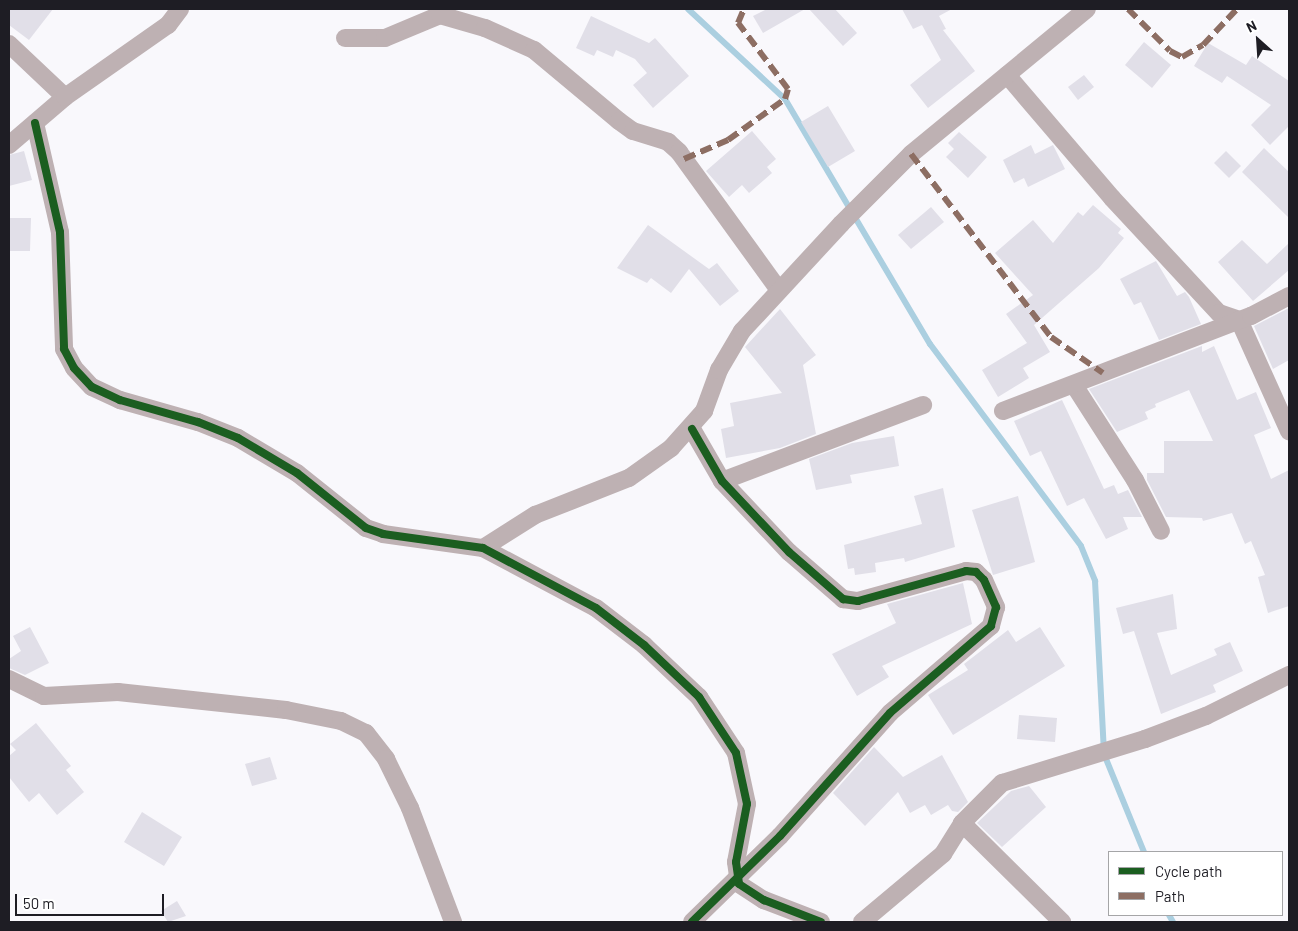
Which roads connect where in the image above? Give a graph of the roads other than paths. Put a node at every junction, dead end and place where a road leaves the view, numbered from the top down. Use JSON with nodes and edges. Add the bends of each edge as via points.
{"nodes":[{"id":1,"x":180,"y":9,"type":"edge"},
{"id":2,"x":1087,"y":9,"type":"edge"},
{"id":3,"x":345,"y":38,"type":"dead end"},
{"id":4,"x":9,"y":44,"type":"edge"},
{"id":5,"x":1007,"y":75,"type":"junction"},
{"id":6,"x":65,"y":97,"type":"junction"},
{"id":7,"x":35,"y":123,"type":"junction"},
{"id":8,"x":9,"y":145,"type":"edge"},
{"id":9,"x":778,"y":290,"type":"junction"},
{"id":10,"x":1289,"y":296,"type":"edge"},
{"id":11,"x":1239,"y":320,"type":"junction"},
{"id":12,"x":1074,"y":385,"type":"junction"},
{"id":13,"x":923,"y":405,"type":"dead end"},
{"id":14,"x":1003,"y":411,"type":"dead end"},
{"id":15,"x":692,"y":429,"type":"junction"},
{"id":16,"x":1289,"y":431,"type":"edge"},
{"id":17,"x":722,"y":482,"type":"junction"},
{"id":18,"x":1161,"y":531,"type":"dead end"},
{"id":19,"x":483,"y":548,"type":"junction"},
{"id":20,"x":1289,"y":675,"type":"edge"},
{"id":21,"x":9,"y":679,"type":"edge"},
{"id":22,"x":962,"y":823,"type":"junction"},
{"id":23,"x":737,"y":881,"type":"junction"},
{"id":24,"x":453,"y":922,"type":"edge"},
{"id":25,"x":692,"y":922,"type":"edge"},
{"id":26,"x":821,"y":922,"type":"edge"},
{"id":27,"x":862,"y":922,"type":"edge"},
{"id":28,"x":1062,"y":922,"type":"edge"}],
"edges":[{"from":1,"to":6,"type":"street","via":[[168,25]]},
{"from":2,"to":5,"type":"street"},
{"from":3,"to":9,"type":"street","via":[[386,38],[440,15],[484,28],[534,50],[633,131],[668,142],[679,152]]},
{"from":4,"to":6,"type":"street"},
{"from":5,"to":9,"type":"street","via":[[911,154]]},
{"from":5,"to":11,"type":"street","via":[[1112,198],[1220,313]]},
{"from":6,"to":7,"type":"street"},
{"from":7,"to":8,"type":"street"},
{"from":7,"to":19,"type":"street","via":[[60,232],[64,348],[74,368],[92,387],[120,400],[198,422],[238,438],[297,474],[366,528],[382,534]]},
{"from":9,"to":15,"type":"street","via":[[728,352],[704,411]]},
{"from":10,"to":11,"type":"street"},
{"from":11,"to":12,"type":"street"},
{"from":11,"to":16,"type":"street"},
{"from":12,"to":14,"type":"street"},
{"from":12,"to":18,"type":"street","via":[[1135,480]]},
{"from":13,"to":17,"type":"street"},
{"from":15,"to":17,"type":"street"},
{"from":15,"to":19,"type":"street","via":[[629,478],[535,515]]},
{"from":17,"to":23,"type":"street","via":[[789,552],[849,602],[966,571],[976,572],[984,580],[996,607],[990,626],[890,713]]},
{"from":19,"to":23,"type":"street","via":[[596,608],[667,666],[714,717],[736,753],[744,778],[747,804],[736,862]]},
{"from":20,"to":22,"type":"street","via":[[1206,716],[1124,746],[1002,783]]},
{"from":21,"to":24,"type":"street","via":[[44,696],[118,692],[286,710],[341,721],[366,733],[386,759],[410,808]]},
{"from":22,"to":27,"type":"street","via":[[943,854]]},
{"from":22,"to":28,"type":"street"},
{"from":23,"to":25,"type":"street"},
{"from":23,"to":26,"type":"street","via":[[764,900]]}]}
